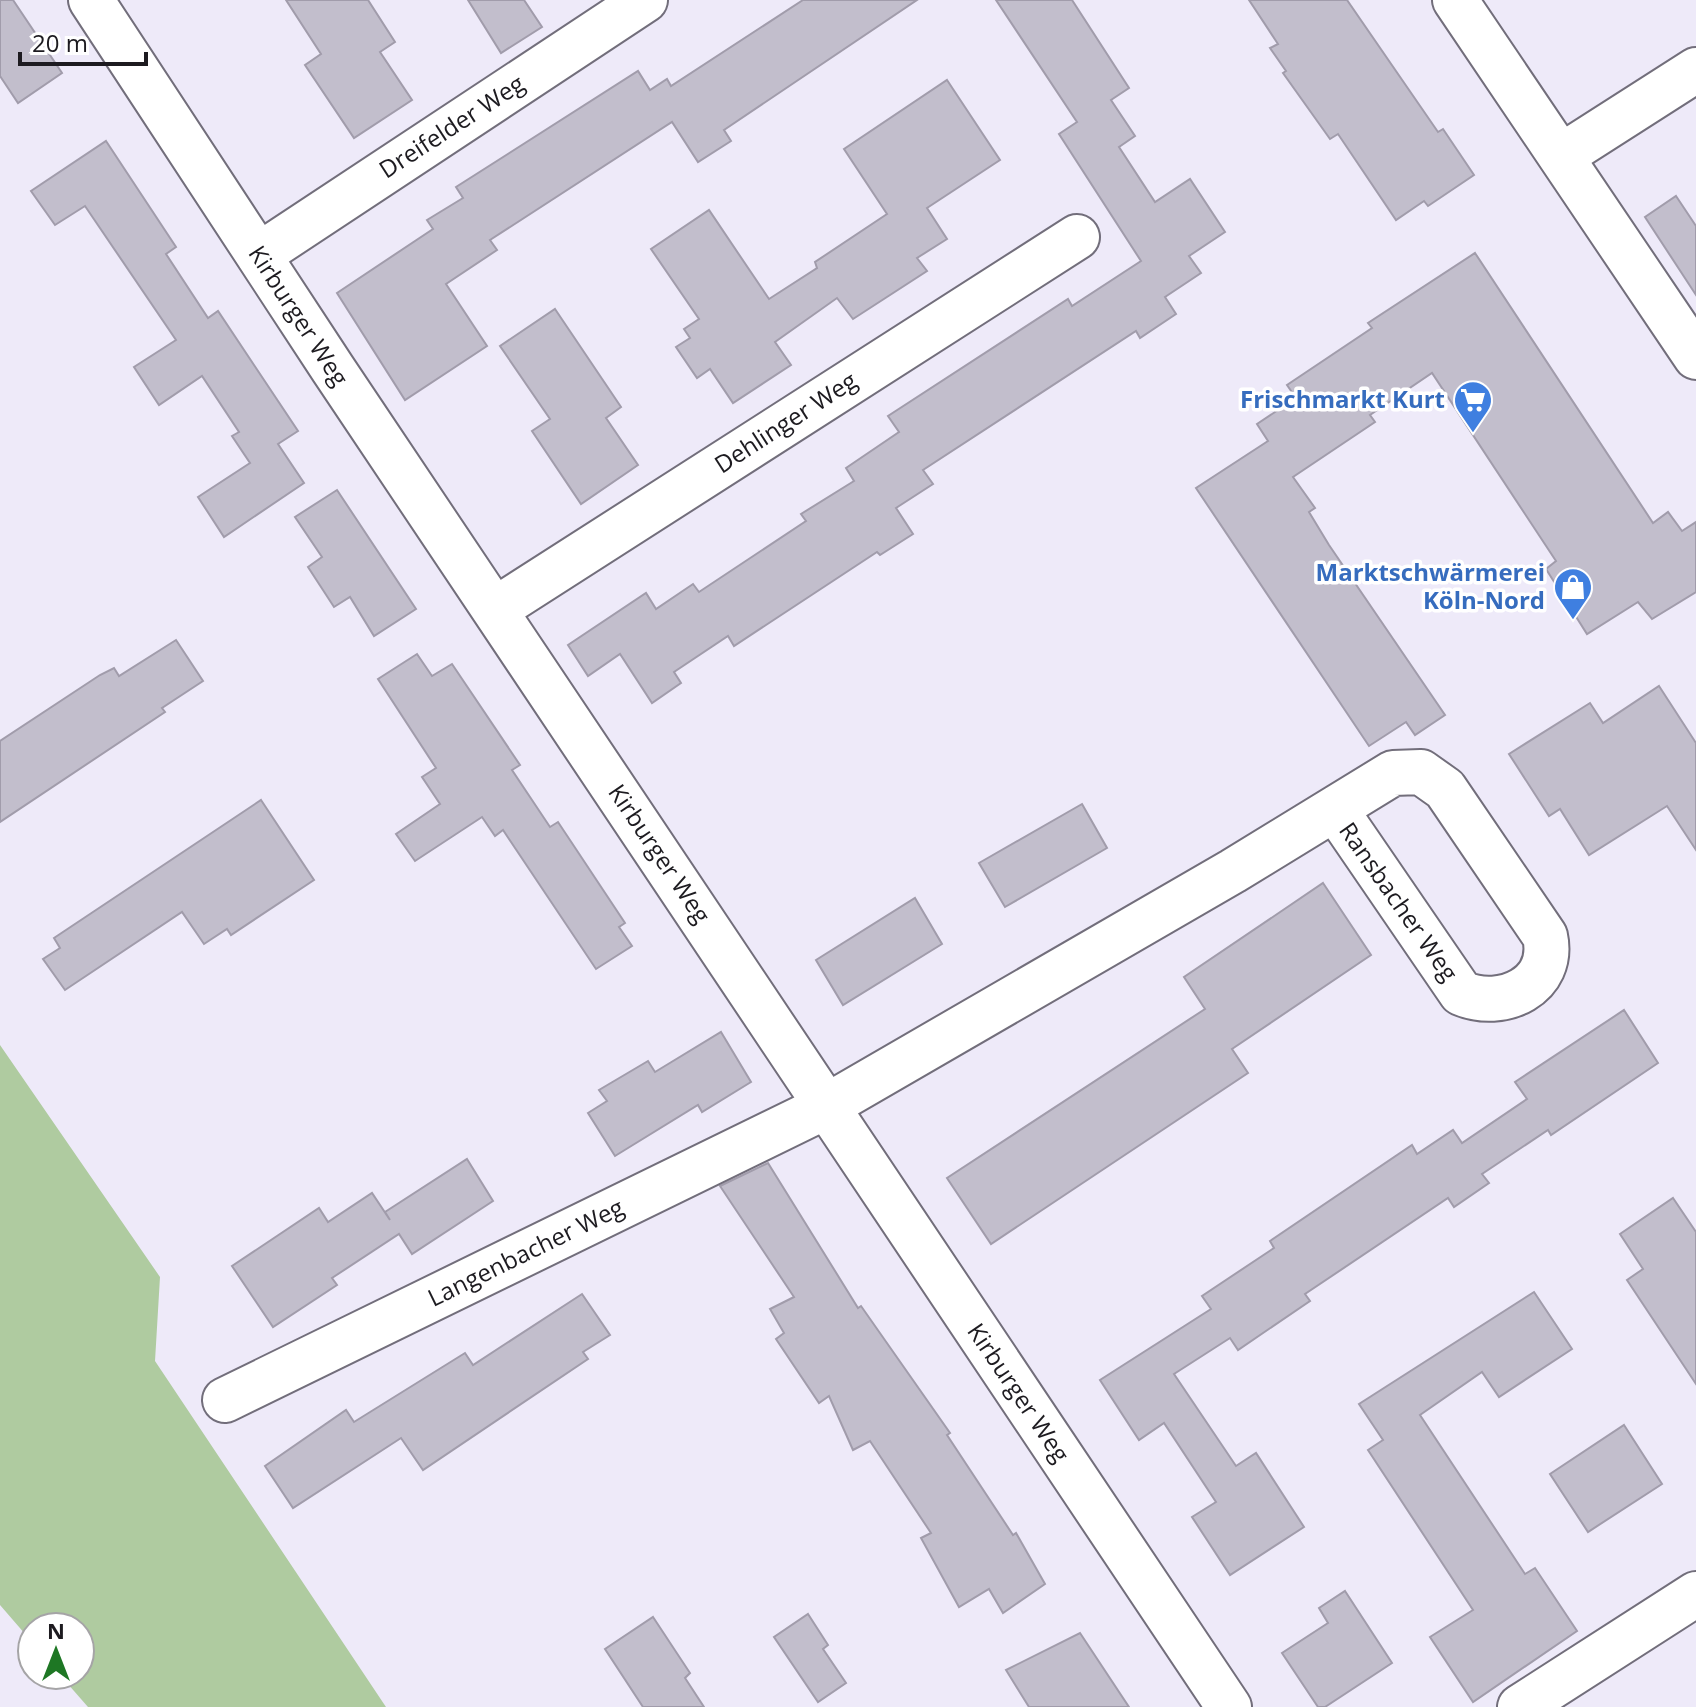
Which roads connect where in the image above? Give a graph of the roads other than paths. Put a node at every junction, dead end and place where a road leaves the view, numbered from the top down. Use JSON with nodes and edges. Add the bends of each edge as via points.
{"nodes":[{"id":1,"x":91,"y":0,"type":"edge"},
{"id":2,"x":645,"y":0,"type":"edge"},
{"id":3,"x":1455,"y":0,"type":"edge"},
{"id":4,"x":1696,"y":70,"type":"edge"},
{"id":5,"x":1563,"y":155,"type":"junction"},
{"id":6,"x":1077,"y":237,"type":"dead end"},
{"id":7,"x":259,"y":255,"type":"junction"},
{"id":8,"x":1696,"y":357,"type":"edge"},
{"id":9,"x":496,"y":609,"type":"junction"},
{"id":10,"x":1335,"y":809,"type":"junction"},
{"id":11,"x":827,"y":1106,"type":"junction"},
{"id":12,"x":225,"y":1400,"type":"dead end"},
{"id":13,"x":1696,"y":1594,"type":"edge"},
{"id":14,"x":1229,"y":1707,"type":"edge"},
{"id":15,"x":1520,"y":1707,"type":"edge"}],
"edges":[{"from":1,"to":7,"type":"street","name":"Kirburger Weg"},
{"from":2,"to":7,"type":"street","name":"Dreifelder Weg"},
{"from":3,"to":5,"type":"street"},
{"from":4,"to":5,"type":"street"},
{"from":5,"to":8,"type":"street"},
{"from":6,"to":9,"type":"street","name":"Dehlinger Weg"},
{"from":7,"to":9,"type":"street","name":"Kirburger Weg"},
{"from":9,"to":11,"type":"street","name":"Kirburger Weg"},
{"from":10,"to":10,"type":"street","name":"Ransbacher Weg","via":[[1461,993],[1493,1001],[1511,998],[1532,984],[1545,964],[1545,936],[1433,778],[1409,770],[1393,773]]},
{"from":10,"to":11,"type":"street","name":"Ransbacher Weg"},
{"from":11,"to":12,"type":"street","name":"Langenbacher Weg"},
{"from":11,"to":14,"type":"street","name":"Kirburger Weg"},
{"from":13,"to":15,"type":"street"}]}
